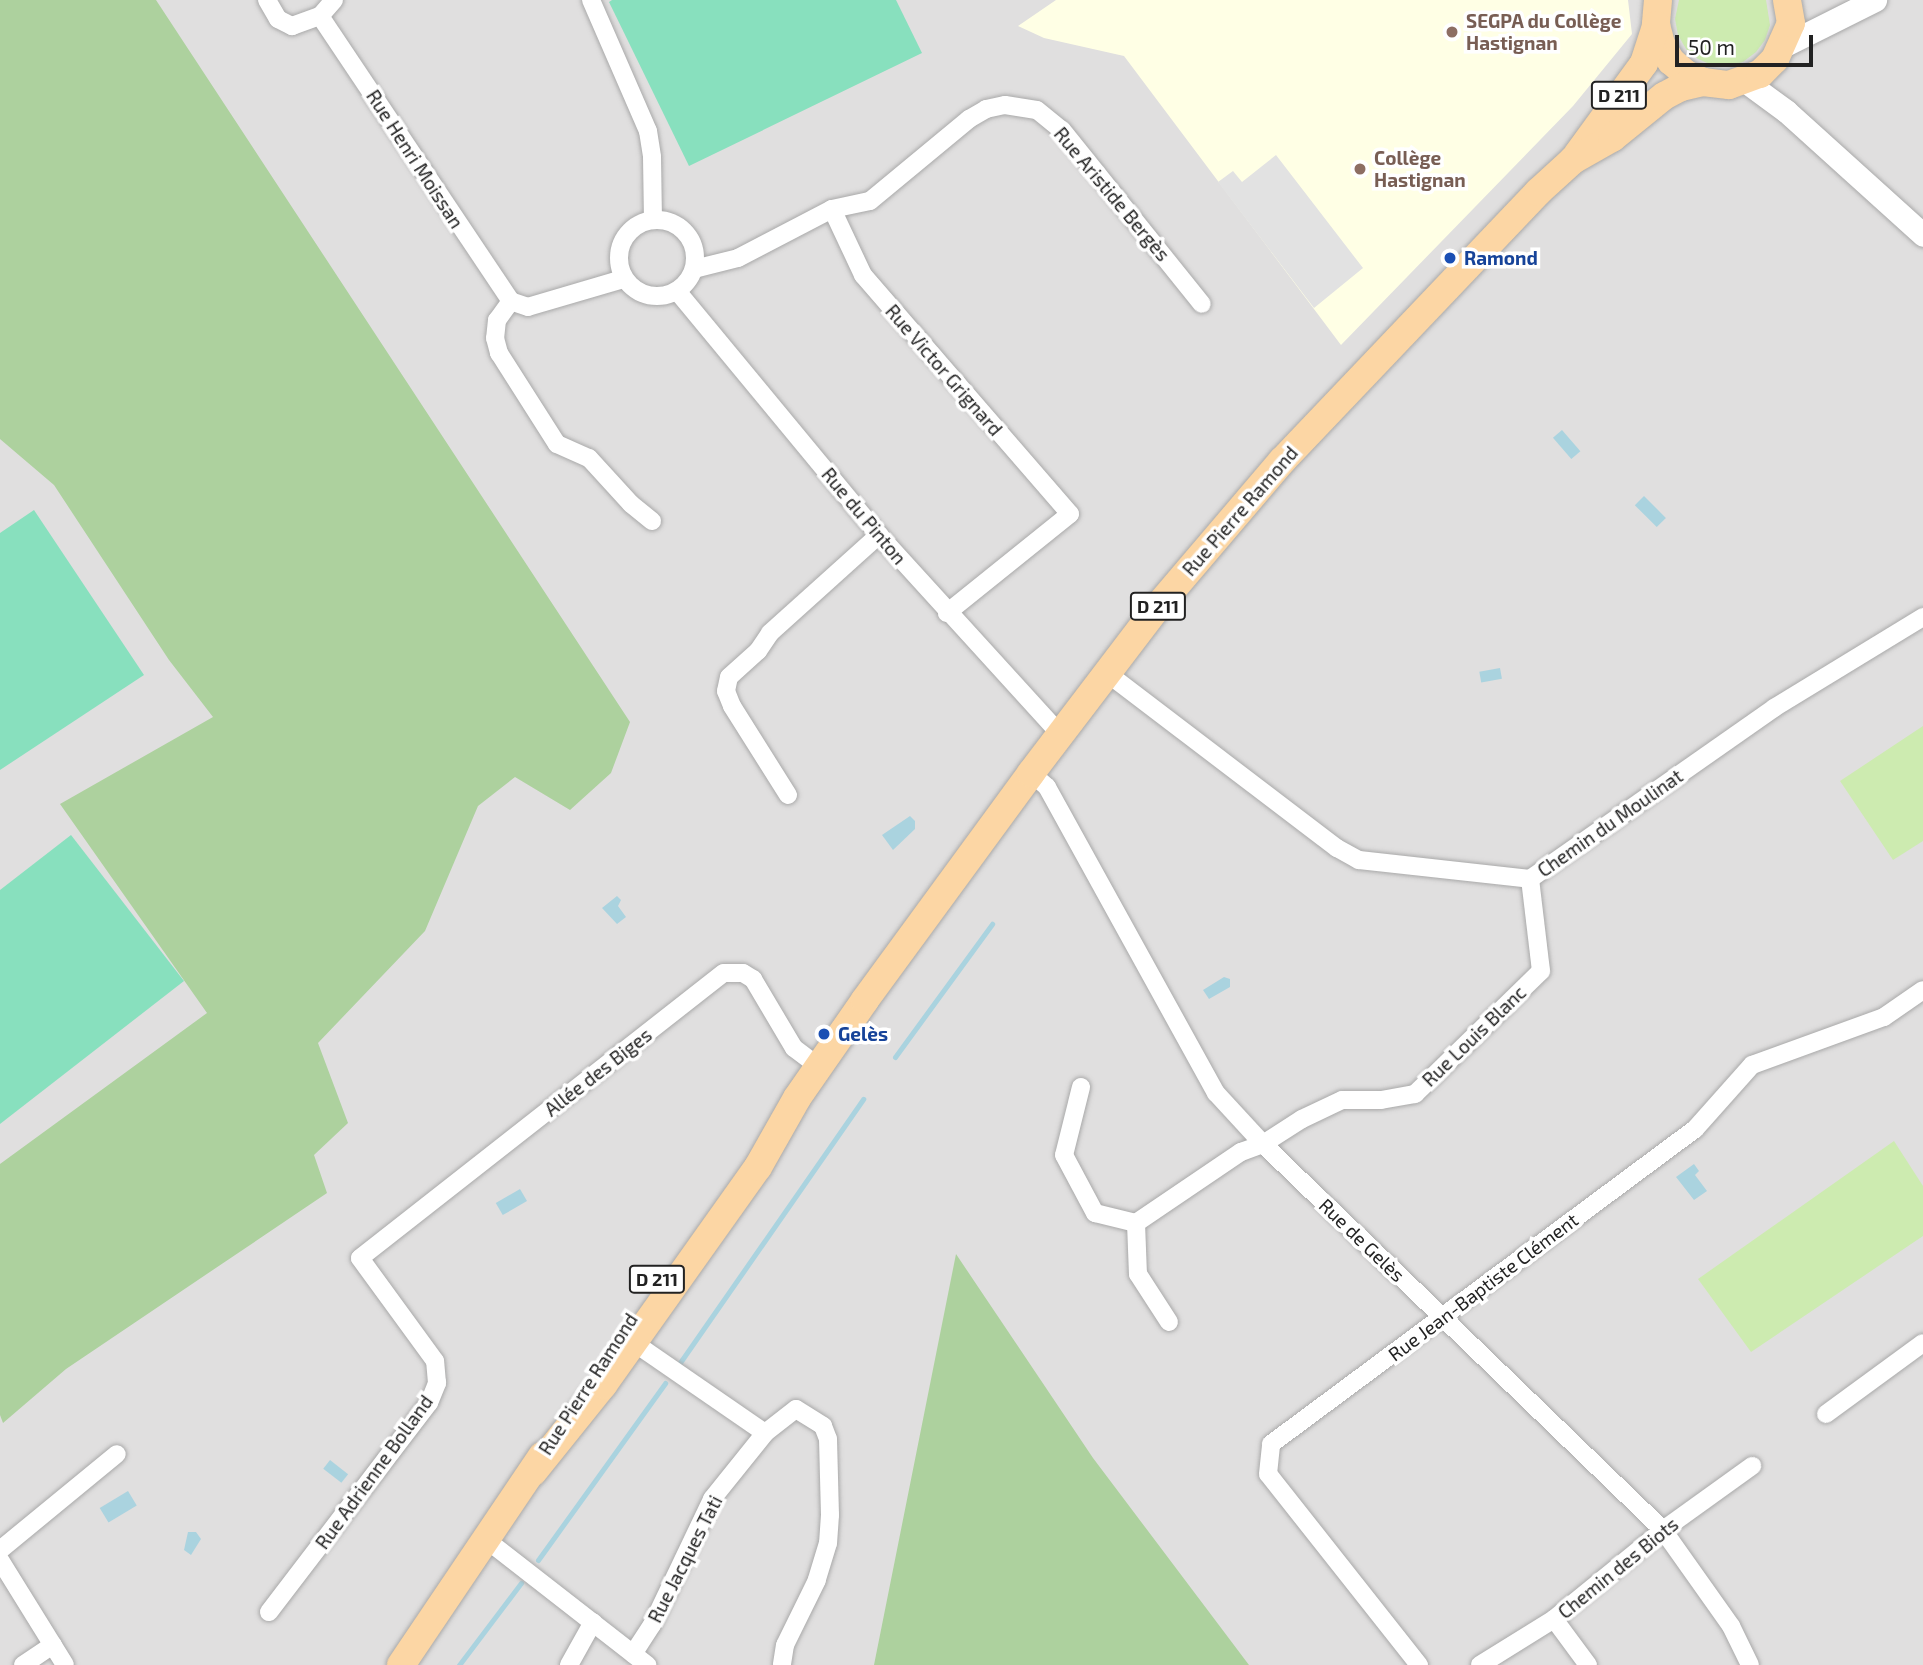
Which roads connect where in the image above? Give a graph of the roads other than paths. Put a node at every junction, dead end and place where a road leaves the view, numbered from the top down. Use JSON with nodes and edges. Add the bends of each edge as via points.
{"nodes":[{"id":1,"x":267,"y":0,"type":"edge"},
{"id":2,"x":334,"y":0,"type":"edge"},
{"id":3,"x":591,"y":0,"type":"edge"},
{"id":4,"x":1875,"y":0,"type":"edge"},
{"id":5,"x":1788,"y":2,"type":"edge"},
{"id":6,"x":1656,"y":8,"type":"edge"},
{"id":7,"x":320,"y":16,"type":"junction"},
{"id":8,"x":1832,"y":19,"type":"junction"},
{"id":9,"x":1777,"y":55,"type":"junction"},
{"id":10,"x":1745,"y":81,"type":"junction"},
{"id":11,"x":1703,"y":82,"type":"junction"},
{"id":12,"x":1786,"y":111,"type":"junction"},
{"id":13,"x":1573,"y":160,"type":"junction"},
{"id":14,"x":832,"y":209,"type":"junction"},
{"id":15,"x":653,"y":220,"type":"junction"},
{"id":16,"x":1923,"y":234,"type":"edge"},
{"id":17,"x":694,"y":269,"type":"junction"},
{"id":18,"x":624,"y":279,"type":"junction"},
{"id":19,"x":677,"y":291,"type":"junction"},
{"id":20,"x":511,"y":302,"type":"junction"},
{"id":21,"x":1202,"y":304,"type":"dead end"},
{"id":22,"x":652,"y":521,"type":"dead end"},
{"id":23,"x":879,"y":535,"type":"junction"},
{"id":24,"x":947,"y":613,"type":"junction"},
{"id":25,"x":1923,"y":617,"type":"edge"},
{"id":26,"x":1107,"y":673,"type":"junction"},
{"id":27,"x":1060,"y":734,"type":"junction"},
{"id":28,"x":1031,"y":773,"type":"junction"},
{"id":29,"x":788,"y":795,"type":"dead end"},
{"id":30,"x":1530,"y":879,"type":"junction"},
{"id":31,"x":1923,"y":990,"type":"edge"},
{"id":32,"x":819,"y":1067,"type":"junction"},
{"id":33,"x":1081,"y":1087,"type":"dead end"},
{"id":34,"x":797,"y":1098,"type":"junction"},
{"id":35,"x":1263,"y":1144,"type":"junction"},
{"id":36,"x":1136,"y":1223,"type":"junction"},
{"id":37,"x":360,"y":1258,"type":"joint"},
{"id":38,"x":1443,"y":1318,"type":"junction"},
{"id":39,"x":1169,"y":1322,"type":"dead end"},
{"id":40,"x":633,"y":1342,"type":"junction"},
{"id":41,"x":1923,"y":1343,"type":"edge"},
{"id":42,"x":1826,"y":1415,"type":"dead end"},
{"id":43,"x":765,"y":1433,"type":"junction"},
{"id":44,"x":117,"y":1454,"type":"dead end"},
{"id":45,"x":1752,"y":1466,"type":"dead end"},
{"id":46,"x":533,"y":1472,"type":"junction"},
{"id":47,"x":1663,"y":1530,"type":"junction"},
{"id":48,"x":488,"y":1541,"type":"junction"},
{"id":49,"x":0,"y":1550,"type":"edge"},
{"id":50,"x":0,"y":1560,"type":"edge"},
{"id":51,"x":269,"y":1612,"type":"dead end"},
{"id":52,"x":1554,"y":1619,"type":"junction"},
{"id":53,"x":593,"y":1622,"type":"junction"},
{"id":54,"x":53,"y":1645,"type":"junction"},
{"id":55,"x":640,"y":1659,"type":"edge"},
{"id":56,"x":23,"y":1665,"type":"edge"},
{"id":57,"x":65,"y":1665,"type":"edge"},
{"id":58,"x":401,"y":1665,"type":"edge"},
{"id":59,"x":569,"y":1665,"type":"edge"},
{"id":60,"x":782,"y":1665,"type":"edge"},
{"id":61,"x":1419,"y":1665,"type":"edge"},
{"id":62,"x":1480,"y":1665,"type":"edge"},
{"id":63,"x":1588,"y":1665,"type":"edge"},
{"id":64,"x":1750,"y":1665,"type":"edge"}],
"edges":[{"from":1,"to":7,"type":"street","via":[[278,19],[292,26]]},
{"from":2,"to":7,"type":"street"},
{"from":3,"to":15,"type":"street","via":[[648,131]]},
{"from":4,"to":8,"type":"street"},
{"from":5,"to":8,"type":"street"},
{"from":5,"to":9,"type":"main road","via":[[1791,23]]},
{"from":6,"to":11,"type":"main road","via":[[1661,44],[1671,61]]},
{"from":6,"to":13,"type":"main road","name":"Rue Pierre Ramond","number":"D 211","via":[[1644,63]]},
{"from":7,"to":20,"type":"street","name":"Rue Henri Moissan"},
{"from":8,"to":9,"type":"street"},
{"from":9,"to":10,"type":"main road"},
{"from":9,"to":12,"type":"street"},
{"from":10,"to":11,"type":"main road","via":[[1729,85]]},
{"from":10,"to":12,"type":"street"},
{"from":11,"to":13,"type":"main road","name":"Rue Pierre Ramond","number":"D 211","via":[[1664,96],[1612,138]]},
{"from":12,"to":16,"type":"street"},
{"from":13,"to":26,"type":"main road","name":"Rue Pierre Ramond","number":"D 211","via":[[1282,461]]},
{"from":14,"to":17,"type":"street","via":[[738,258]]},
{"from":14,"to":21,"type":"street","name":"Rue Aristide Bergès","via":[[870,201],[986,109],[1005,105],[1037,110],[1062,130]]},
{"from":14,"to":24,"type":"street","name":"Rue Victor Grignard","via":[[863,275],[1070,513]]},
{"from":15,"to":17,"type":"street","via":[[674,224],[690,238]]},
{"from":15,"to":18,"type":"street","via":[[641,222],[623,239],[618,264]]},
{"from":17,"to":19,"type":"street"},
{"from":18,"to":19,"type":"street","via":[[652,297]]},
{"from":18,"to":20,"type":"street","via":[[528,307]]},
{"from":19,"to":23,"type":"street","name":"Rue du Pinton"},
{"from":20,"to":22,"type":"street","via":[[497,320],[499,353],[557,444],[589,458]]},
{"from":23,"to":24,"type":"street","name":"Rue du Pinton"},
{"from":23,"to":29,"type":"street","via":[[770,633],[758,652],[729,677],[726,691],[732,706]]},
{"from":24,"to":27,"type":"street","name":"Rue du Pinton"},
{"from":25,"to":30,"type":"street","name":"Chemin du Moulinat","via":[[1774,708]]},
{"from":26,"to":27,"type":"main road","name":"Rue Pierre Ramond","number":"D 211"},
{"from":26,"to":30,"type":"street","name":"Chemin du Moulinat","via":[[1359,860]]},
{"from":27,"to":28,"type":"main road","name":"Rue Pierre Ramond","number":"D 211"},
{"from":28,"to":32,"type":"main road","name":"Rue Pierre Ramond","number":"D 211"},
{"from":28,"to":35,"type":"street","name":"Rue de Gelès","via":[[1047,786],[1216,1093]]},
{"from":30,"to":35,"type":"street","name":"Rue Louis Blanc","via":[[1541,971],[1415,1094],[1342,1100]]},
{"from":31,"to":38,"type":"street","name":"Rue Jean-Baptiste Clément","via":[[1884,1017],[1752,1065],[1695,1129]]},
{"from":32,"to":34,"type":"main road","name":"Rue Pierre Ramond","number":"D 211"},
{"from":32,"to":37,"type":"street","name":"Allée des Biges","via":[[794,1048],[752,979],[743,973],[724,973]]},
{"from":33,"to":36,"type":"street","via":[[1064,1155],[1095,1213]]},
{"from":34,"to":40,"type":"main road","name":"Rue Pierre Ramond","number":"D 211","via":[[758,1167]]},
{"from":34,"to":46,"type":"main road","name":"Rue Pierre Ramond","number":"D 211","via":[[736,1167],[588,1376]]},
{"from":35,"to":36,"type":"street","name":"Rue Louis Blanc","via":[[1241,1152]]},
{"from":35,"to":38,"type":"street","name":"Rue de Gelès"},
{"from":36,"to":39,"type":"street","via":[[1138,1274]]},
{"from":37,"to":51,"type":"street","name":"Rue Adrienne Bolland","via":[[435,1361],[437,1383],[429,1403]]},
{"from":38,"to":47,"type":"street","name":"Rue de Gelès"},
{"from":38,"to":61,"type":"street","name":"Rue Jean-Baptiste Clément","via":[[1271,1444],[1268,1474]]},
{"from":40,"to":43,"type":"street"},
{"from":40,"to":46,"type":"main road","name":"Rue Pierre Ramond","number":"D 211"},
{"from":41,"to":42,"type":"street"},
{"from":43,"to":55,"type":"street","name":"Rue Jacques Tati","via":[[712,1499]]},
{"from":43,"to":60,"type":"street","name":"Rue Jacques Tati","via":[[796,1409],[823,1426],[828,1439],[828,1543],[817,1580],[785,1646]]},
{"from":44,"to":49,"type":"street"},
{"from":45,"to":47,"type":"street","name":"Chemin des Biots"},
{"from":46,"to":48,"type":"main road","name":"Rue Pierre Ramond","number":"D 211"},
{"from":47,"to":52,"type":"street","name":"Chemin des Biots"},
{"from":47,"to":64,"type":"street","name":"Rue de Gelès","via":[[1731,1626]]},
{"from":48,"to":53,"type":"street","name":"Rue Jacques Tati"},
{"from":48,"to":58,"type":"main road","name":"Rue Pierre Ramond","number":"D 211"},
{"from":50,"to":54,"type":"street"},
{"from":52,"to":62,"type":"street","name":"Chemin des Biots"},
{"from":52,"to":63,"type":"street"},
{"from":53,"to":55,"type":"street","name":"Rue Jacques Tati"},
{"from":53,"to":59,"type":"street"},
{"from":54,"to":56,"type":"street"},
{"from":54,"to":57,"type":"street"}]}
